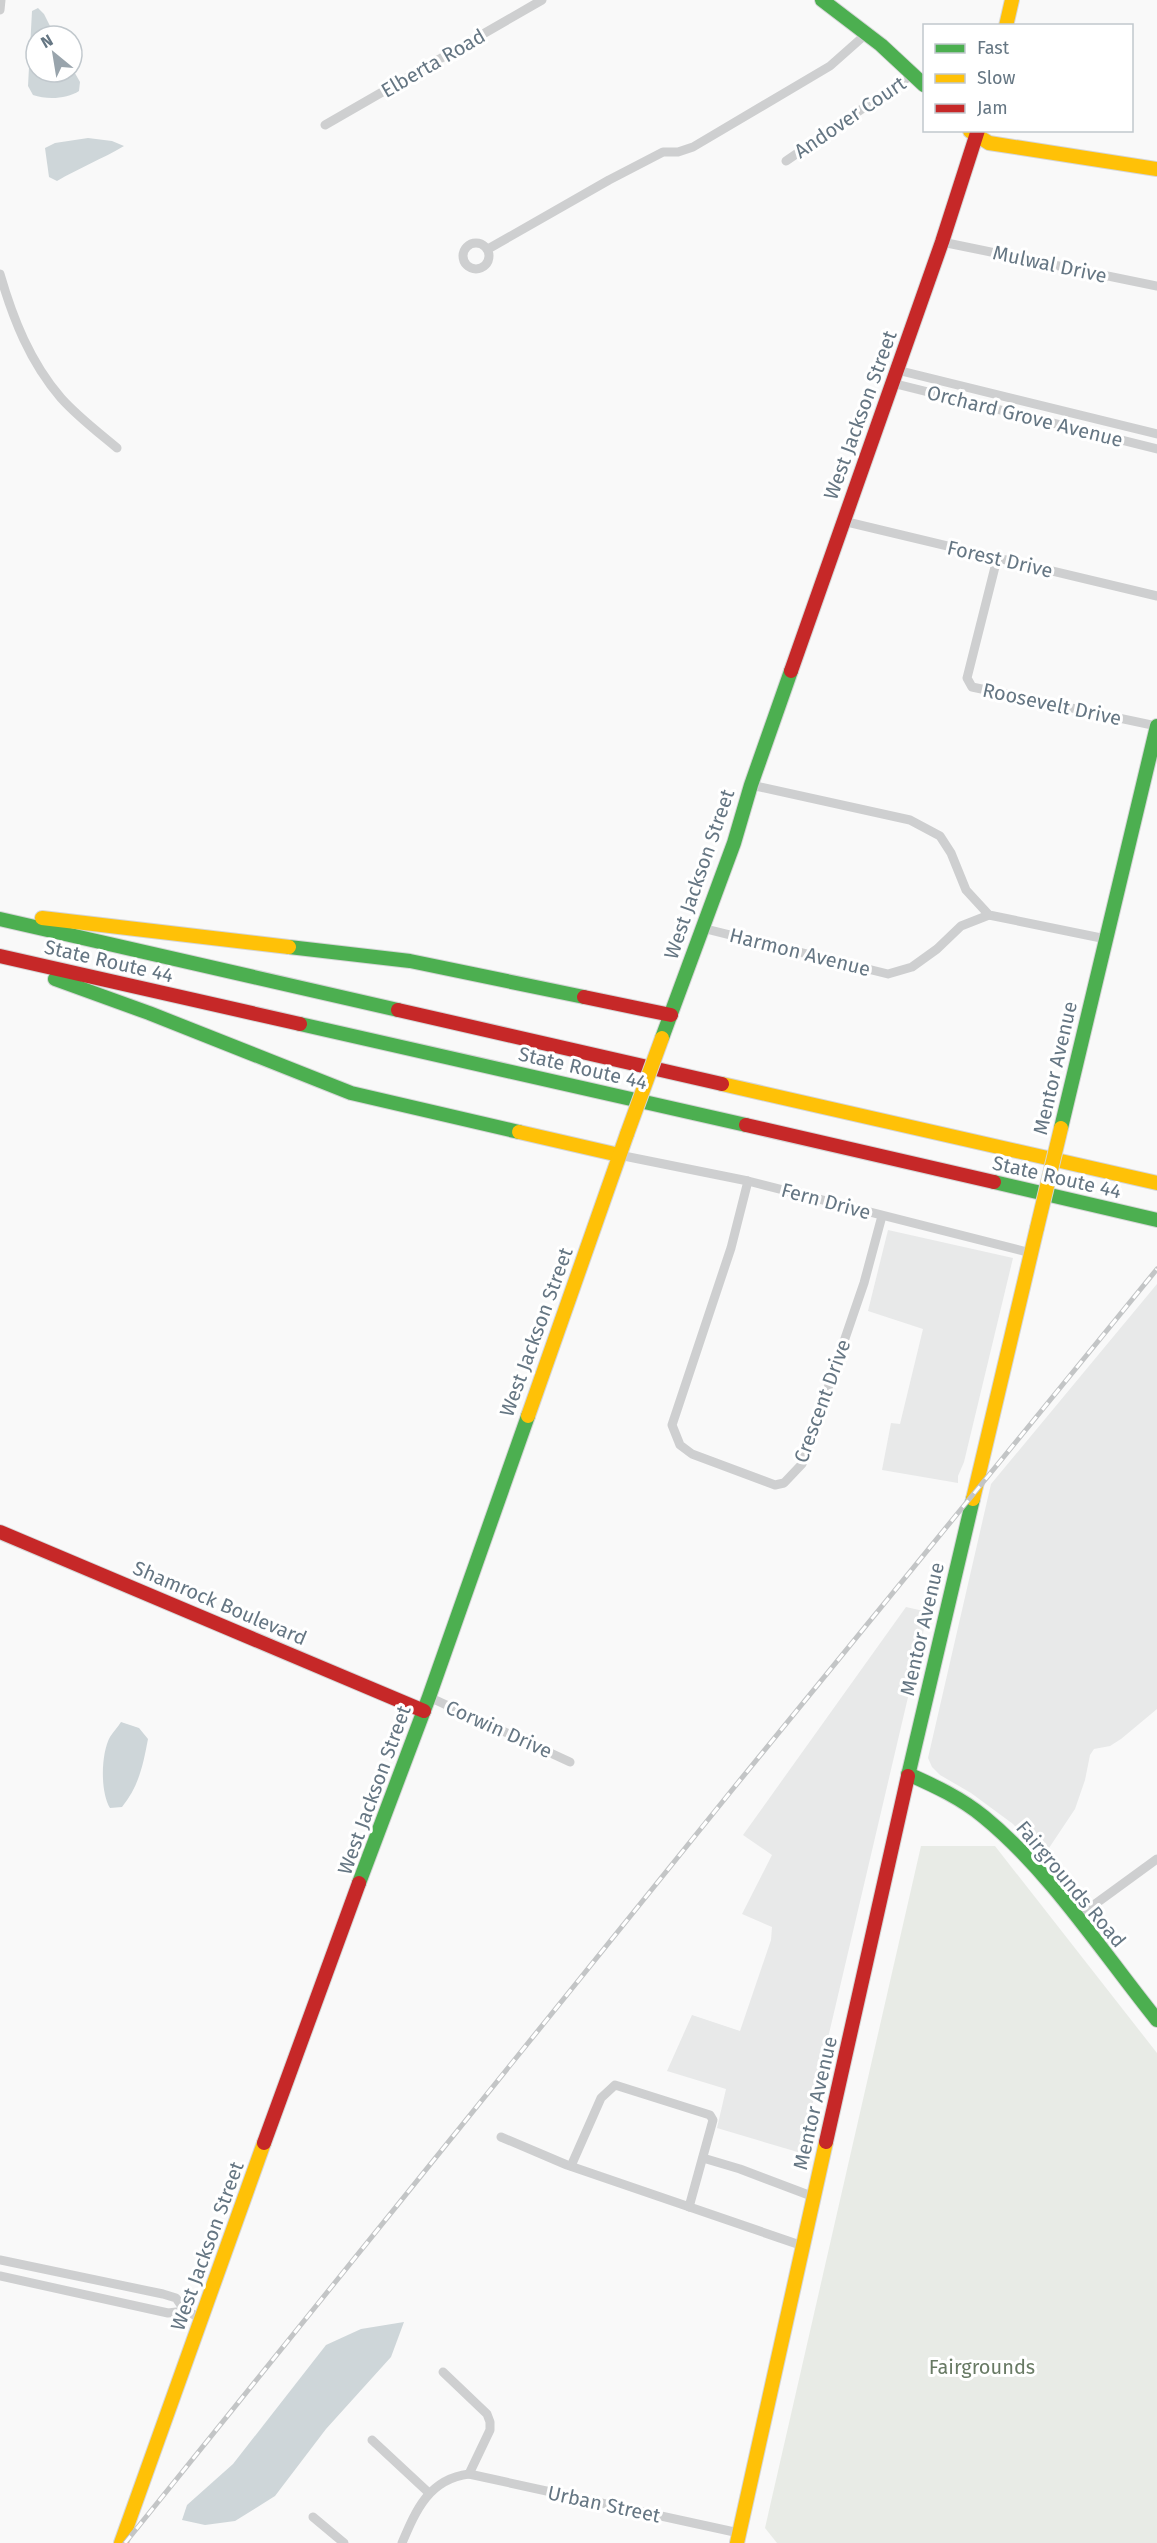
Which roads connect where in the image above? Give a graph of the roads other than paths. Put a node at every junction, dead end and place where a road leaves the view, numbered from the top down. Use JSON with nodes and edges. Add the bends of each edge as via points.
{"nodes":[{"id":1,"x":1,"y":0,"type":"edge"},
{"id":2,"x":542,"y":0,"type":"edge"},
{"id":3,"x":822,"y":0,"type":"edge"},
{"id":4,"x":1012,"y":0,"type":"edge"},
{"id":5,"x":0,"y":10,"type":"edge"},
{"id":6,"x":1006,"y":24,"type":"edge"},
{"id":7,"x":865,"y":35,"type":"junction"},
{"id":8,"x":913,"y":74,"type":"junction"},
{"id":9,"x":923,"y":84,"type":"edge"},
{"id":10,"x":325,"y":125,"type":"dead end"},
{"id":11,"x":975,"y":133,"type":"edge"},
{"id":12,"x":786,"y":161,"type":"dead end"},
{"id":13,"x":1157,"y":169,"type":"edge"},
{"id":14,"x":942,"y":242,"type":"junction"},
{"id":15,"x":488,"y":249,"type":"dead end"},
{"id":16,"x":0,"y":274,"type":"edge"},
{"id":17,"x":1157,"y":286,"type":"edge"},
{"id":18,"x":895,"y":376,"type":"junction"},
{"id":19,"x":1157,"y":434,"type":"edge"},
{"id":20,"x":117,"y":448,"type":"dead end"},
{"id":21,"x":1157,"y":449,"type":"edge"},
{"id":22,"x":843,"y":521,"type":"junction"},
{"id":23,"x":997,"y":559,"type":"junction"},
{"id":24,"x":1157,"y":596,"type":"edge"},
{"id":25,"x":1157,"y":726,"type":"edge"},
{"id":26,"x":751,"y":785,"type":"junction"},
{"id":27,"x":0,"y":913,"type":"edge"},
{"id":28,"x":989,"y":915,"type":"junction"},
{"id":29,"x":0,"y":919,"type":"edge"},
{"id":30,"x":702,"y":928,"type":"junction"},
{"id":31,"x":1106,"y":939,"type":"junction"},
{"id":32,"x":0,"y":957,"type":"edge"},
{"id":33,"x":671,"y":1015,"type":"junction"},
{"id":34,"x":619,"y":1155,"type":"junction"},
{"id":35,"x":748,"y":1181,"type":"junction"},
{"id":36,"x":1157,"y":1183,"type":"edge"},
{"id":37,"x":882,"y":1216,"type":"junction"},
{"id":38,"x":1157,"y":1220,"type":"edge"},
{"id":39,"x":1031,"y":1253,"type":"junction"},
{"id":40,"x":0,"y":1532,"type":"edge"},
{"id":41,"x":426,"y":1704,"type":"junction"},
{"id":42,"x":570,"y":1761,"type":"dead end"},
{"id":43,"x":909,"y":1774,"type":"junction"},
{"id":44,"x":1157,"y":1860,"type":"edge"},
{"id":45,"x":1076,"y":1918,"type":"junction"},
{"id":46,"x":1157,"y":2020,"type":"edge"},
{"id":47,"x":501,"y":2137,"type":"dead end"},
{"id":48,"x":703,"y":2158,"type":"junction"},
{"id":49,"x":571,"y":2166,"type":"junction"},
{"id":50,"x":814,"y":2197,"type":"junction"},
{"id":51,"x":689,"y":2207,"type":"junction"},
{"id":52,"x":803,"y":2246,"type":"junction"},
{"id":53,"x":0,"y":2260,"type":"edge"},
{"id":54,"x":0,"y":2276,"type":"edge"},
{"id":55,"x":185,"y":2311,"type":"junction"},
{"id":56,"x":202,"y":2318,"type":"junction"},
{"id":57,"x":444,"y":2372,"type":"dead end"},
{"id":58,"x":372,"y":2440,"type":"dead end"},
{"id":59,"x":469,"y":2474,"type":"junction"},
{"id":60,"x":429,"y":2493,"type":"junction"},
{"id":61,"x":313,"y":2517,"type":"dead end"},
{"id":62,"x":738,"y":2538,"type":"edge"},
{"id":63,"x":121,"y":2543,"type":"edge"},
{"id":64,"x":344,"y":2543,"type":"edge"},
{"id":65,"x":402,"y":2543,"type":"edge"}],
"edges":[{"from":1,"to":5,"type":"street"},
{"from":2,"to":10,"type":"street","name":"Elberta Road"},
{"from":3,"to":7,"type":"main road"},
{"from":4,"to":6,"type":"main road"},
{"from":7,"to":8,"type":"main road"},
{"from":7,"to":15,"type":"street","via":[[830,66],[693,147],[663,152]]},
{"from":8,"to":9,"type":"main road"},
{"from":8,"to":12,"type":"street","name":"Andover Court"},
{"from":11,"to":13,"type":"main road","via":[[989,143]]},
{"from":11,"to":14,"type":"main road","name":"West Jackson Street"},
{"from":14,"to":17,"type":"street","name":"Mulwal Drive"},
{"from":14,"to":18,"type":"main road","name":"West Jackson Street"},
{"from":16,"to":20,"type":"street","via":[[10,311],[40,369],[60,397]]},
{"from":18,"to":19,"type":"street","name":"Orchard Grove Avenue"},
{"from":18,"to":21,"type":"street","name":"Orchard Grove Avenue"},
{"from":18,"to":22,"type":"main road","name":"West Jackson Street"},
{"from":22,"to":23,"type":"street","name":"Forest Drive"},
{"from":22,"to":26,"type":"main road","name":"West Jackson Street"},
{"from":23,"to":24,"type":"street","name":"Forest Drive"},
{"from":23,"to":25,"type":"street","name":"Roosevelt Drive","via":[[967,678],[972,687]]},
{"from":25,"to":31,"type":"main road","name":"Mentor Avenue"},
{"from":26,"to":28,"type":"street","via":[[910,820],[940,836],[966,890]]},
{"from":26,"to":30,"type":"main road","name":"West Jackson Street"},
{"from":27,"to":33,"type":"main road","via":[[410,961]]},
{"from":28,"to":30,"type":"street","name":"Harmon Avenue","via":[[961,926],[912,968],[888,974]]},
{"from":28,"to":31,"type":"street"},
{"from":29,"to":36,"type":"main road","name":"State Route 44"},
{"from":30,"to":33,"type":"main road","name":"West Jackson Street"},
{"from":31,"to":39,"type":"main road","name":"Mentor Avenue","bridge":true},
{"from":32,"to":34,"type":"main road","via":[[351,1093]]},
{"from":32,"to":38,"type":"main road","name":"State Route 44"},
{"from":33,"to":34,"type":"main road","name":"West Jackson Street","bridge":true},
{"from":34,"to":35,"type":"street","name":"Fern Drive"},
{"from":34,"to":41,"type":"main road","name":"West Jackson Street"},
{"from":35,"to":37,"type":"street","name":"Fern Drive"},
{"from":35,"to":37,"type":"street","name":"Crescent Drive","via":[[731,1248],[672,1425],[680,1445],[692,1454],[775,1485],[784,1483],[802,1464],[864,1283]]},
{"from":37,"to":39,"type":"street","name":"Fern Drive"},
{"from":39,"to":43,"type":"main road","name":"Mentor Avenue"},
{"from":40,"to":41,"type":"main road","name":"Shamrock Boulevard"},
{"from":41,"to":42,"type":"street","name":"Corwin Drive"},
{"from":41,"to":56,"type":"main road","name":"West Jackson Street"},
{"from":43,"to":45,"type":"main road","name":"Fairgrounds Road","via":[[956,1797],[1008,1836]]},
{"from":43,"to":50,"type":"main road","name":"Mentor Avenue"},
{"from":44,"to":45,"type":"street"},
{"from":45,"to":46,"type":"main road","name":"Fairgrounds Road"},
{"from":47,"to":49,"type":"street"},
{"from":48,"to":49,"type":"street","via":[[713,2120],[710,2115],[615,2085],[601,2098]]},
{"from":48,"to":50,"type":"street"},
{"from":48,"to":51,"type":"street"},
{"from":49,"to":51,"type":"street"},
{"from":50,"to":52,"type":"main road","name":"Mentor Avenue"},
{"from":51,"to":52,"type":"street"},
{"from":52,"to":62,"type":"main road","name":"Mentor Avenue"},
{"from":53,"to":55,"type":"street","via":[[163,2294],[176,2298]]},
{"from":54,"to":55,"type":"street","via":[[168,2313]]},
{"from":55,"to":56,"type":"street"},
{"from":56,"to":63,"type":"main road","name":"West Jackson Street"},
{"from":57,"to":59,"type":"street","via":[[487,2414],[490,2422]]},
{"from":58,"to":60,"type":"street"},
{"from":59,"to":60,"type":"street","via":[[454,2476]]},
{"from":59,"to":62,"type":"street","name":"Urban Street"},
{"from":60,"to":65,"type":"street"},
{"from":61,"to":64,"type":"street"}]}
